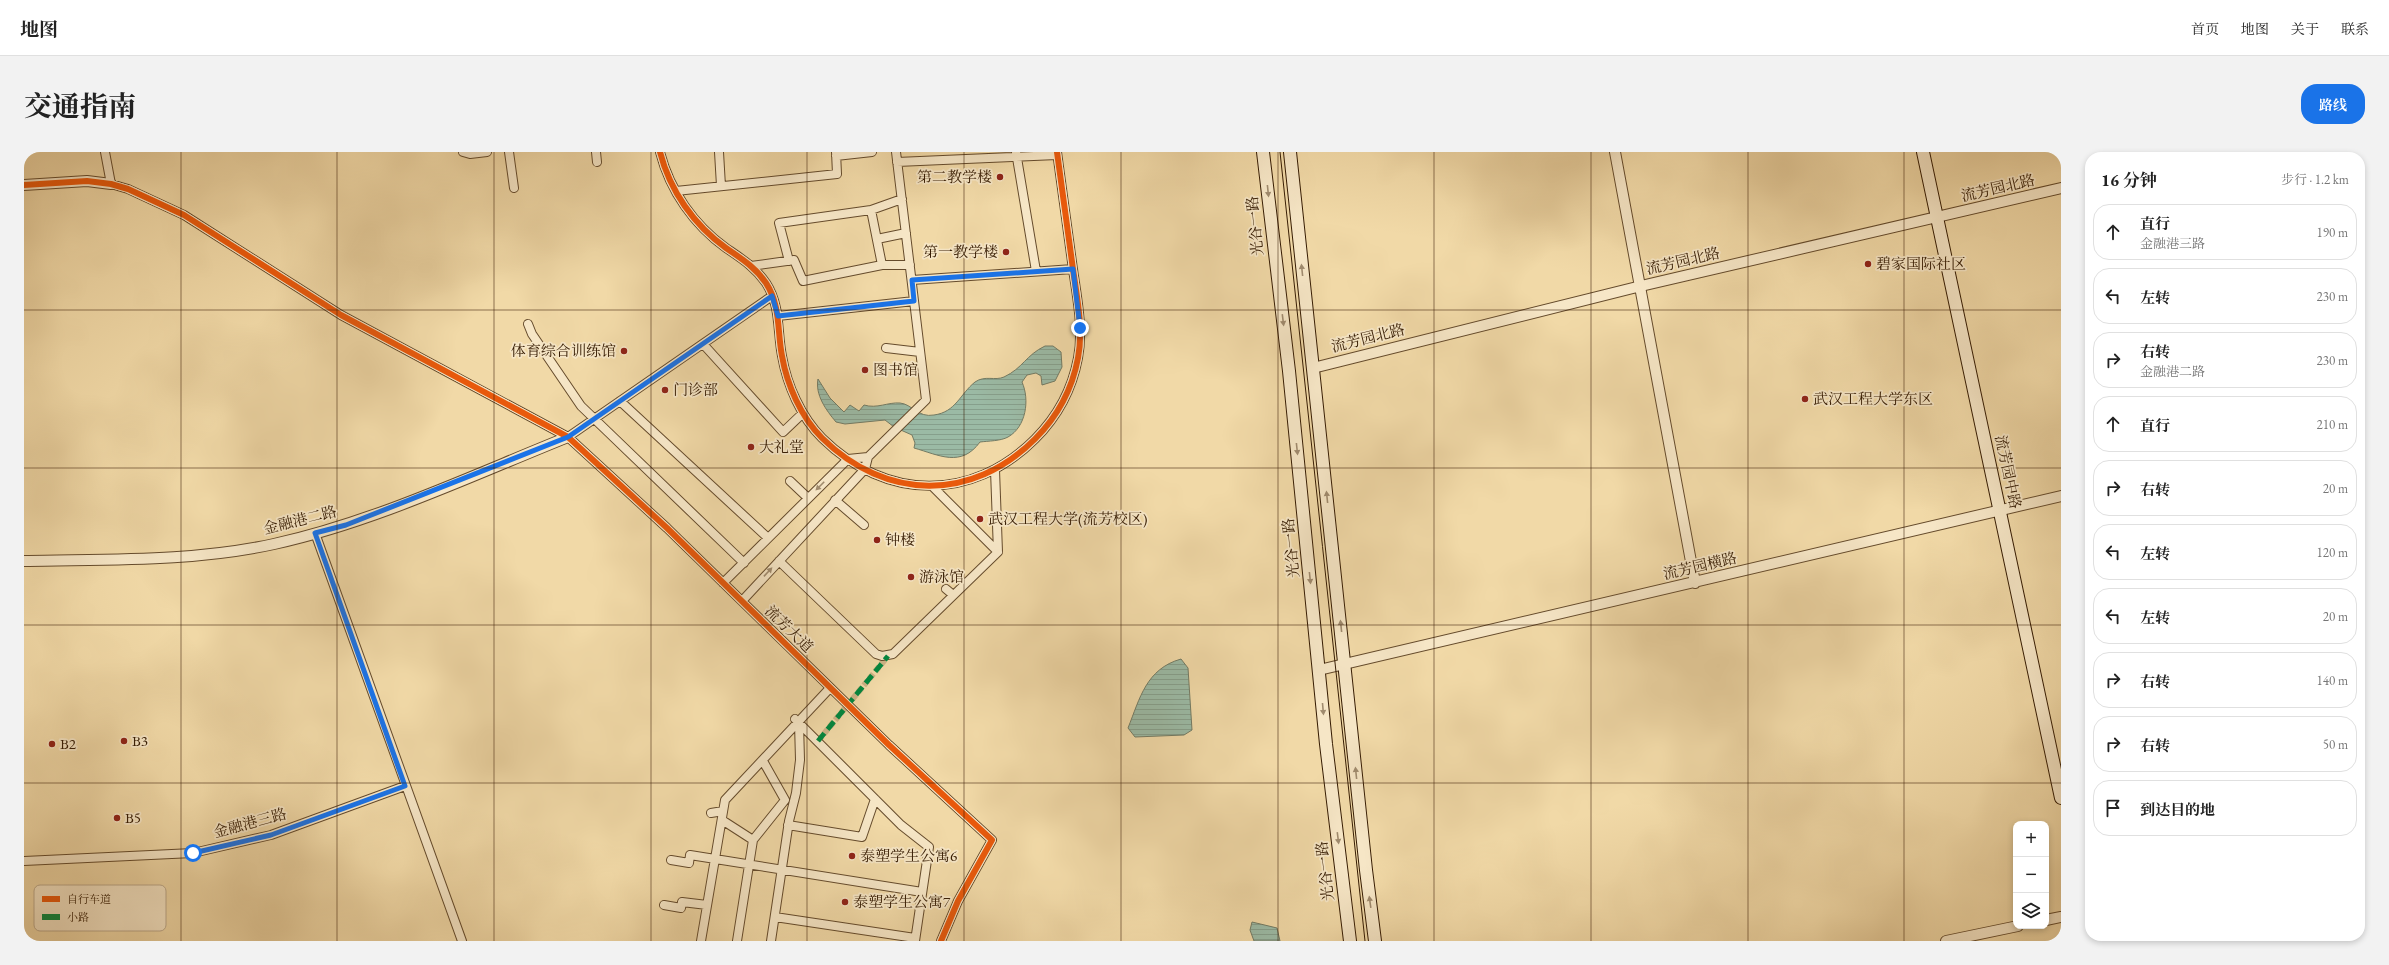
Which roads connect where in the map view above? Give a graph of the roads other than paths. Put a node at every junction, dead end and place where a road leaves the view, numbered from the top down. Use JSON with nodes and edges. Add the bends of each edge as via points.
{"nodes":[{"id":1,"x":105,"y":152,"type":"edge"},
{"id":2,"x":463,"y":152,"type":"edge"},
{"id":3,"x":487,"y":152,"type":"edge"},
{"id":4,"x":509,"y":152,"type":"edge"},
{"id":5,"x":596,"y":152,"type":"edge"},
{"id":6,"x":660,"y":152,"type":"edge"},
{"id":7,"x":719,"y":152,"type":"edge"},
{"id":8,"x":872,"y":152,"type":"edge"},
{"id":9,"x":896,"y":152,"type":"edge"},
{"id":10,"x":1263,"y":152,"type":"edge"},
{"id":11,"x":1290,"y":152,"type":"edge"},
{"id":12,"x":1615,"y":152,"type":"edge"},
{"id":13,"x":1923,"y":152,"type":"edge"},
{"id":14,"x":1057,"y":153,"type":"edge"},
{"id":15,"x":836,"y":154,"type":"edge"},
{"id":16,"x":1017,"y":154,"type":"edge"},
{"id":17,"x":597,"y":162,"type":"dead end"},
{"id":18,"x":898,"y":162,"type":"junction"},
{"id":19,"x":111,"y":184,"type":"junction"},
{"id":20,"x":24,"y":185,"type":"edge"},
{"id":21,"x":721,"y":186,"type":"junction"},
{"id":22,"x":514,"y":188,"type":"dead end"},
{"id":23,"x":2061,"y":188,"type":"edge"},
{"id":24,"x":676,"y":191,"type":"junction"},
{"id":25,"x":902,"y":199,"type":"junction"},
{"id":26,"x":871,"y":210,"type":"junction"},
{"id":27,"x":1937,"y":218,"type":"junction"},
{"id":28,"x":906,"y":233,"type":"junction"},
{"id":29,"x":877,"y":239,"type":"junction"},
{"id":30,"x":789,"y":261,"type":"junction"},
{"id":31,"x":882,"y":265,"type":"junction"},
{"id":32,"x":910,"y":265,"type":"junction"},
{"id":33,"x":751,"y":266,"type":"junction"},
{"id":34,"x":1073,"y":269,"type":"junction"},
{"id":35,"x":1036,"y":271,"type":"junction"},
{"id":36,"x":912,"y":280,"type":"junction"},
{"id":37,"x":1641,"y":286,"type":"junction"},
{"id":38,"x":772,"y":296,"type":"junction"},
{"id":39,"x":914,"y":301,"type":"junction"},
{"id":40,"x":778,"y":316,"type":"junction"},
{"id":41,"x":528,"y":324,"type":"dead end"},
{"id":42,"x":703,"y":344,"type":"junction"},
{"id":43,"x":886,"y":348,"type":"dead end"},
{"id":44,"x":920,"y":352,"type":"junction"},
{"id":45,"x":1313,"y":368,"type":"junction"},
{"id":46,"x":620,"y":401,"type":"junction"},
{"id":47,"x":803,"y":413,"type":"junction"},
{"id":48,"x":594,"y":419,"type":"junction"},
{"id":49,"x":568,"y":437,"type":"junction"},
{"id":50,"x":868,"y":458,"type":"junction"},
{"id":51,"x":848,"y":459,"type":"junction"},
{"id":52,"x":865,"y":468,"type":"junction"},
{"id":53,"x":995,"y":470,"type":"junction"},
{"id":54,"x":790,"y":481,"type":"dead end"},
{"id":55,"x":933,"y":487,"type":"junction"},
{"id":56,"x":2061,"y":496,"type":"edge"},
{"id":57,"x":808,"y":498,"type":"junction"},
{"id":58,"x":834,"y":500,"type":"junction"},
{"id":59,"x":2000,"y":510,"type":"junction"},
{"id":60,"x":864,"y":525,"type":"dead end"},
{"id":61,"x":315,"y":533,"type":"junction"},
{"id":62,"x":768,"y":538,"type":"junction"},
{"id":63,"x":998,"y":552,"type":"junction"},
{"id":64,"x":24,"y":561,"type":"edge"},
{"id":65,"x":779,"y":561,"type":"junction"},
{"id":66,"x":744,"y":562,"type":"junction"},
{"id":67,"x":1695,"y":582,"type":"junction"},
{"id":68,"x":723,"y":583,"type":"junction"},
{"id":69,"x":742,"y":601,"type":"junction"},
{"id":70,"x":1345,"y":665,"type":"junction"},
{"id":71,"x":1319,"y":670,"type":"junction"},
{"id":72,"x":830,"y":688,"type":"junction"},
{"id":73,"x":797,"y":721,"type":"junction"},
{"id":74,"x":763,"y":761,"type":"junction"},
{"id":75,"x":405,"y":786,"type":"junction"},
{"id":76,"x":2061,"y":798,"type":"edge"},
{"id":77,"x":875,"y":799,"type":"junction"},
{"id":78,"x":723,"y":811,"type":"junction"},
{"id":79,"x":711,"y":813,"type":"dead end"},
{"id":80,"x":722,"y":820,"type":"junction"},
{"id":81,"x":788,"y":825,"type":"junction"},
{"id":82,"x":753,"y":840,"type":"junction"},
{"id":83,"x":715,"y":858,"type":"junction"},
{"id":84,"x":671,"y":860,"type":"dead end"},
{"id":85,"x":24,"y":861,"type":"edge"},
{"id":86,"x":749,"y":864,"type":"junction"},
{"id":87,"x":783,"y":870,"type":"junction"},
{"id":88,"x":922,"y":892,"type":"junction"},
{"id":89,"x":664,"y":905,"type":"dead end"},
{"id":90,"x":707,"y":905,"type":"junction"},
{"id":91,"x":774,"y":917,"type":"junction"},
{"id":92,"x":2061,"y":917,"type":"edge"},
{"id":93,"x":2049,"y":919,"type":"edge"},
{"id":94,"x":2013,"y":927,"type":"edge"},
{"id":95,"x":915,"y":940,"type":"edge"},
{"id":96,"x":462,"y":941,"type":"edge"},
{"id":97,"x":700,"y":941,"type":"edge"},
{"id":98,"x":737,"y":941,"type":"edge"},
{"id":99,"x":771,"y":941,"type":"edge"},
{"id":100,"x":941,"y":941,"type":"edge"},
{"id":101,"x":1350,"y":941,"type":"edge"},
{"id":102,"x":1375,"y":941,"type":"edge"},
{"id":103,"x":1946,"y":941,"type":"edge"}],
"edges":[{"from":1,"to":19,"type":"street"},
{"from":2,"to":3,"type":"street"},
{"from":4,"to":22,"type":"street"},
{"from":5,"to":17,"type":"street"},
{"from":6,"to":24,"type":"street"},
{"from":7,"to":21,"type":"street"},
{"from":8,"to":15,"type":"street"},
{"from":9,"to":18,"type":"street"},
{"from":10,"to":71,"type":"main road","name":"光谷一路","one_way":true,"via":[[1289,371]]},
{"from":45,"to":11,"type":"main road","one_way":true},
{"from":12,"to":37,"type":"street"},
{"from":13,"to":27,"type":"main road","name":"流芳园中路"},
{"from":14,"to":16,"type":"street"},
{"from":14,"to":34,"type":"street"},
{"from":15,"to":21,"type":"street","via":[[837,174]]},
{"from":16,"to":18,"type":"street"},
{"from":16,"to":35,"type":"street"},
{"from":18,"to":25,"type":"street"},
{"from":19,"to":20,"type":"street","via":[[87,181]]},
{"from":19,"to":49,"type":"street","name":"流芳大道","via":[[128,189],[184,215],[341,315]]},
{"from":21,"to":24,"type":"street"},
{"from":23,"to":27,"type":"street","name":"流芳园北路"},
{"from":24,"to":33,"type":"street","via":[[692,217],[704,230]]},
{"from":25,"to":26,"type":"street"},
{"from":25,"to":28,"type":"street"},
{"from":26,"to":29,"type":"street"},
{"from":26,"to":30,"type":"street","via":[[779,223]]},
{"from":27,"to":37,"type":"street","name":"流芳园北路"},
{"from":27,"to":59,"type":"main road","name":"流芳园中路"},
{"from":28,"to":29,"type":"street"},
{"from":28,"to":32,"type":"street"},
{"from":29,"to":31,"type":"street"},
{"from":30,"to":31,"type":"street","via":[[794,260],[803,281]]},
{"from":30,"to":33,"type":"street"},
{"from":31,"to":32,"type":"street"},
{"from":32,"to":36,"type":"street"},
{"from":33,"to":38,"type":"street"},
{"from":34,"to":35,"type":"street"},
{"from":34,"to":53,"type":"street","via":[[1080,316],[1080,347],[1067,394],[1041,432],[1021,452]]},
{"from":35,"to":36,"type":"street"},
{"from":36,"to":39,"type":"street"},
{"from":37,"to":45,"type":"street","name":"流芳园北路"},
{"from":37,"to":67,"type":"street"},
{"from":38,"to":40,"type":"street"},
{"from":38,"to":42,"type":"street"},
{"from":39,"to":40,"type":"street"},
{"from":39,"to":44,"type":"street"},
{"from":40,"to":47,"type":"street","via":[[783,360]]},
{"from":41,"to":48,"type":"street","via":[[532,334],[581,406]]},
{"from":42,"to":46,"type":"street"},
{"from":42,"to":47,"type":"street","via":[[783,432]]},
{"from":43,"to":44,"type":"street"},
{"from":44,"to":50,"type":"street","via":[[926,400]]},
{"from":70,"to":45,"type":"main road","one_way":true},
{"from":46,"to":48,"type":"street"},
{"from":46,"to":62,"type":"street"},
{"from":47,"to":51,"type":"street","via":[[822,438]]},
{"from":48,"to":49,"type":"street"},
{"from":48,"to":66,"type":"street"},
{"from":49,"to":61,"type":"street","name":"金融港二路","via":[[346,525]]},
{"from":49,"to":68,"type":"street","name":"流芳大道"},
{"from":50,"to":51,"type":"street"},
{"from":50,"to":52,"type":"street"},
{"from":51,"to":52,"type":"street"},
{"from":51,"to":57,"type":"street","one_way":true},
{"from":52,"to":55,"type":"street","via":[[896,481]]},
{"from":52,"to":58,"type":"street"},
{"from":53,"to":55,"type":"street","via":[[959,484]]},
{"from":53,"to":63,"type":"street"},
{"from":54,"to":57,"type":"street"},
{"from":55,"to":63,"type":"street"},
{"from":56,"to":59,"type":"street","name":"流芳园横路"},
{"from":57,"to":62,"type":"street"},
{"from":58,"to":60,"type":"street"},
{"from":58,"to":65,"type":"street"},
{"from":59,"to":67,"type":"street","name":"流芳园横路"},
{"from":59,"to":76,"type":"main road","name":"流芳园中路"},
{"from":61,"to":64,"type":"street","name":"金融港二路","via":[[273,544],[197,556]]},
{"from":61,"to":75,"type":"street"},
{"from":62,"to":66,"type":"street"},
{"from":63,"to":65,"type":"street","via":[[949,592],[893,654],[882,656],[876,654]]},
{"from":69,"to":65,"type":"street","one_way":true},
{"from":66,"to":68,"type":"street"},
{"from":67,"to":70,"type":"street","name":"流芳园横路"},
{"from":68,"to":69,"type":"street","name":"流芳大道"},
{"from":69,"to":72,"type":"street","name":"流芳大道"},
{"from":70,"to":71,"type":"street","name":"流芳园横路"},
{"from":102,"to":70,"type":"main road","one_way":true},
{"from":71,"to":101,"type":"main road","name":"光谷一路","one_way":true},
{"from":72,"to":73,"type":"street"},
{"from":72,"to":100,"type":"street","name":"流芳大道","via":[[992,840],[958,901]]},
{"from":73,"to":74,"type":"street"},
{"from":73,"to":77,"type":"street"},
{"from":73,"to":81,"type":"street","via":[[800,760],[796,793]]},
{"from":74,"to":78,"type":"street","via":[[725,800]]},
{"from":74,"to":82,"type":"street","via":[[784,800]]},
{"from":75,"to":85,"type":"street","name":"金融港三路","via":[[271,835],[193,853]]},
{"from":75,"to":96,"type":"street"},
{"from":77,"to":81,"type":"street","via":[[862,837]]},
{"from":77,"to":88,"type":"street","via":[[913,836],[929,847]]},
{"from":78,"to":79,"type":"street"},
{"from":78,"to":80,"type":"street"},
{"from":80,"to":82,"type":"street"},
{"from":80,"to":83,"type":"street"},
{"from":81,"to":87,"type":"street"},
{"from":82,"to":86,"type":"street"},
{"from":83,"to":84,"type":"street","via":[[690,855],[689,863]]},
{"from":83,"to":86,"type":"street"},
{"from":83,"to":90,"type":"street"},
{"from":86,"to":87,"type":"street"},
{"from":86,"to":98,"type":"street"},
{"from":87,"to":88,"type":"street"},
{"from":87,"to":91,"type":"street"},
{"from":88,"to":95,"type":"street"},
{"from":89,"to":90,"type":"street","via":[[681,908],[682,902]]},
{"from":90,"to":97,"type":"street"},
{"from":91,"to":95,"type":"street"},
{"from":91,"to":99,"type":"street"},
{"from":92,"to":93,"type":"street"},
{"from":94,"to":103,"type":"street"}]}
